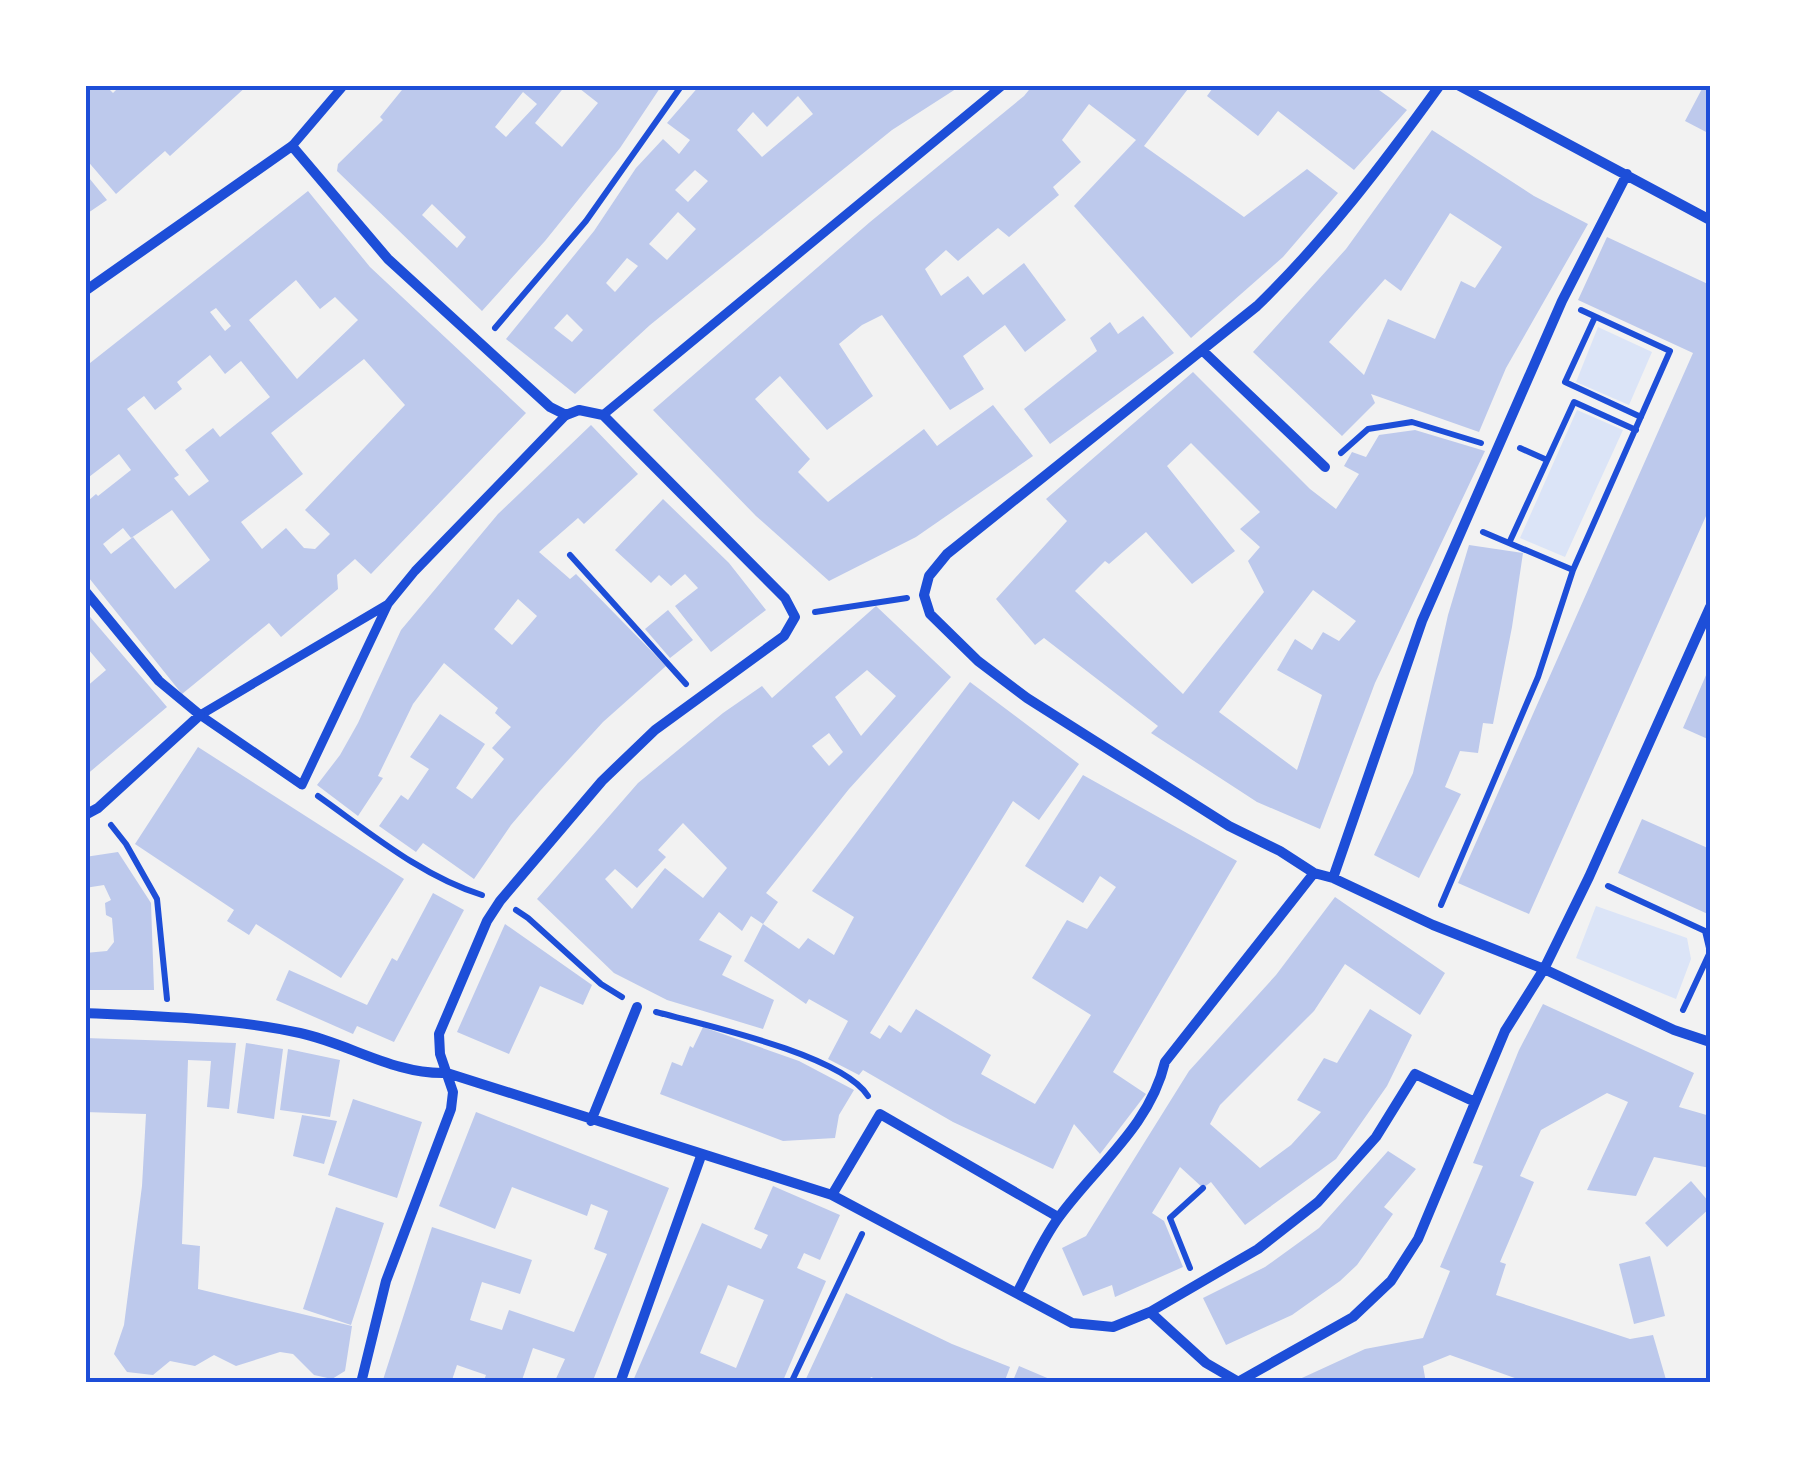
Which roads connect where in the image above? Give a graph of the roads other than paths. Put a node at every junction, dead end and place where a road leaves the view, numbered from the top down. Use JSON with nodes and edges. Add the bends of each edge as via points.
{"nodes":[{"id":1,"x":344,"y":85,"type":"edge"},
{"id":2,"x":1003,"y":85,"type":"edge"},
{"id":3,"x":1440,"y":85,"type":"edge"},
{"id":4,"x":1458,"y":85,"type":"edge"},
{"id":5,"x":292,"y":146,"type":"junction"},
{"id":6,"x":1626,"y":174,"type":"junction"},
{"id":7,"x":1710,"y":220,"type":"edge"},
{"id":8,"x":85,"y":291,"type":"edge"},
{"id":9,"x":1203,"y":350,"type":"junction"},
{"id":10,"x":566,"y":415,"type":"junction"},
{"id":11,"x":602,"y":416,"type":"junction"},
{"id":12,"x":1324,"y":467,"type":"road end"},
{"id":13,"x":85,"y":591,"type":"edge"},
{"id":14,"x":388,"y":604,"type":"junction"},
{"id":15,"x":1710,"y":607,"type":"edge"},
{"id":16,"x":200,"y":715,"type":"junction"},
{"id":17,"x":85,"y":814,"type":"edge"},
{"id":18,"x":1314,"y":873,"type":"junction"},
{"id":19,"x":1333,"y":878,"type":"junction"},
{"id":20,"x":1544,"y":969,"type":"junction"},
{"id":21,"x":637,"y":1006,"type":"road end"},
{"id":22,"x":85,"y":1014,"type":"edge"},
{"id":23,"x":1710,"y":1042,"type":"edge"},
{"id":24,"x":448,"y":1074,"type":"junction"},
{"id":25,"x":1475,"y":1102,"type":"junction"},
{"id":26,"x":591,"y":1121,"type":"junction"},
{"id":27,"x":700,"y":1156,"type":"junction"},
{"id":28,"x":832,"y":1195,"type":"junction"},
{"id":29,"x":1058,"y":1217,"type":"junction"},
{"id":30,"x":1016,"y":1293,"type":"junction"},
{"id":31,"x":1150,"y":1312,"type":"junction"},
{"id":32,"x":1237,"y":1382,"type":"edge"},
{"id":33,"x":360,"y":1383,"type":"edge"},
{"id":34,"x":620,"y":1383,"type":"edge"}],
"edges":[{"from":1,"to":5,"type":"street"},
{"from":2,"to":11,"type":"street"},
{"from":3,"to":9,"type":"street","via":[[1303,261]]},
{"from":4,"to":6,"type":"street"},
{"from":5,"to":8,"type":"street"},
{"from":5,"to":10,"type":"street","via":[[388,258]]},
{"from":6,"to":7,"type":"street"},
{"from":6,"to":19,"type":"street","via":[[1562,301],[1422,621]]},
{"from":9,"to":12,"type":"street"},
{"from":9,"to":18,"type":"street","via":[[947,554],[924,596],[949,635],[1027,698]]},
{"from":10,"to":11,"type":"street","via":[[579,410]]},
{"from":10,"to":14,"type":"street"},
{"from":11,"to":24,"type":"street","via":[[786,598],[795,616],[784,636],[655,730],[602,781],[500,901],[439,1034]]},
{"from":13,"to":16,"type":"street","via":[[160,681]]},
{"from":14,"to":16,"type":"street"},
{"from":14,"to":16,"type":"street","via":[[302,785]]},
{"from":15,"to":20,"type":"street"},
{"from":16,"to":17,"type":"street"},
{"from":18,"to":19,"type":"street"},
{"from":18,"to":29,"type":"street","via":[[1182,1039],[1165,1062],[1158,1091]]},
{"from":19,"to":20,"type":"street"},
{"from":20,"to":23,"type":"street"},
{"from":20,"to":25,"type":"street","via":[[1505,1031]]},
{"from":21,"to":26,"type":"street"},
{"from":22,"to":24,"type":"street","via":[[301,1033],[404,1069]]},
{"from":24,"to":26,"type":"street"},
{"from":24,"to":33,"type":"street","via":[[451,1109],[386,1281]]},
{"from":25,"to":31,"type":"street","via":[[1415,1074],[1376,1137],[1318,1202],[1258,1249]]},
{"from":25,"to":32,"type":"street","via":[[1418,1239],[1392,1281],[1353,1317]]},
{"from":26,"to":27,"type":"street"},
{"from":27,"to":28,"type":"street"},
{"from":27,"to":34,"type":"street"},
{"from":28,"to":29,"type":"street","via":[[880,1114]]},
{"from":28,"to":30,"type":"street"},
{"from":29,"to":30,"type":"street"},
{"from":30,"to":31,"type":"street","via":[[1072,1323],[1112,1328]]},
{"from":31,"to":32,"type":"street"}]}
